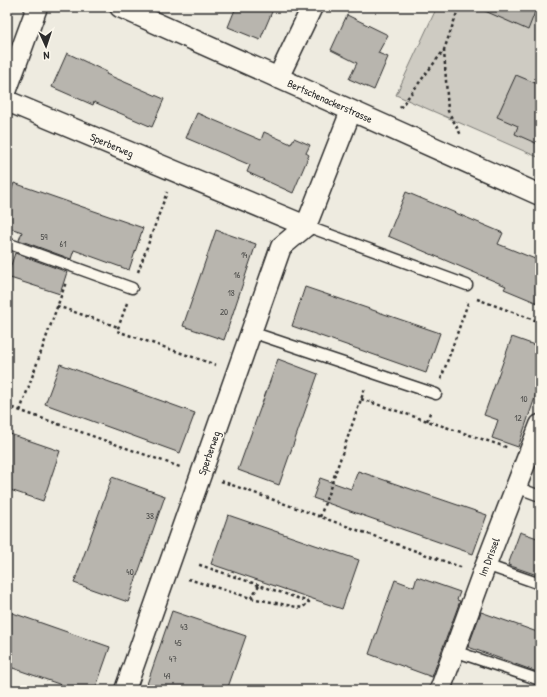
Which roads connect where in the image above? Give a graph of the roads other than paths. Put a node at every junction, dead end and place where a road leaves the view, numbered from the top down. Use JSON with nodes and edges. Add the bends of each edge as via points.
{"nodes":[{"id":1,"x":37,"y":7,"type":"edge"},
{"id":2,"x":120,"y":7,"type":"edge"},
{"id":3,"x":312,"y":7,"type":"edge"},
{"id":4,"x":278,"y":78,"type":"junction"},
{"id":5,"x":7,"y":89,"type":"edge"},
{"id":6,"x":7,"y":101,"type":"edge"},
{"id":7,"x":351,"y":111,"type":"junction"},
{"id":8,"x":540,"y":195,"type":"edge"},
{"id":9,"x":306,"y":226,"type":"junction"},
{"id":10,"x":7,"y":243,"type":"edge"},
{"id":11,"x":467,"y":285,"type":"dead end"},
{"id":12,"x":132,"y":288,"type":"road end"},
{"id":13,"x":251,"y":332,"type":"junction"},
{"id":14,"x":436,"y":394,"type":"road end"},
{"id":15,"x":540,"y":425,"type":"edge"},
{"id":16,"x":516,"y":487,"type":"junction"},
{"id":17,"x":540,"y":496,"type":"edge"},
{"id":18,"x":484,"y":570,"type":"junction"},
{"id":19,"x":540,"y":584,"type":"edge"},
{"id":20,"x":454,"y":651,"type":"junction"},
{"id":21,"x":540,"y":680,"type":"edge"},
{"id":22,"x":125,"y":690,"type":"edge"},
{"id":23,"x":440,"y":690,"type":"edge"}],
"edges":[{"from":1,"to":5,"type":"street"},
{"from":2,"to":4,"type":"street","name":"Bertschenackerstrasse"},
{"from":3,"to":4,"type":"street"},
{"from":4,"to":7,"type":"street","name":"Bertschenackerstrasse"},
{"from":6,"to":9,"type":"street","name":"Sperberweg"},
{"from":7,"to":8,"type":"street","name":"Bertschenackerstrasse"},
{"from":7,"to":9,"type":"street","name":"Sperberweg"},
{"from":9,"to":11,"type":"lane"},
{"from":9,"to":13,"type":"street","name":"Sperberweg","via":[[281,246]]},
{"from":10,"to":12,"type":"lane"},
{"from":13,"to":14,"type":"lane"},
{"from":13,"to":22,"type":"street","name":"Sperberweg"},
{"from":15,"to":16,"type":"street","name":"Im Drissel"},
{"from":16,"to":17,"type":"lane"},
{"from":16,"to":18,"type":"street","name":"Im Drissel"},
{"from":18,"to":19,"type":"lane"},
{"from":18,"to":20,"type":"street","name":"Im Drissel"},
{"from":20,"to":21,"type":"lane"},
{"from":20,"to":23,"type":"street","name":"Im Drissel"}]}
